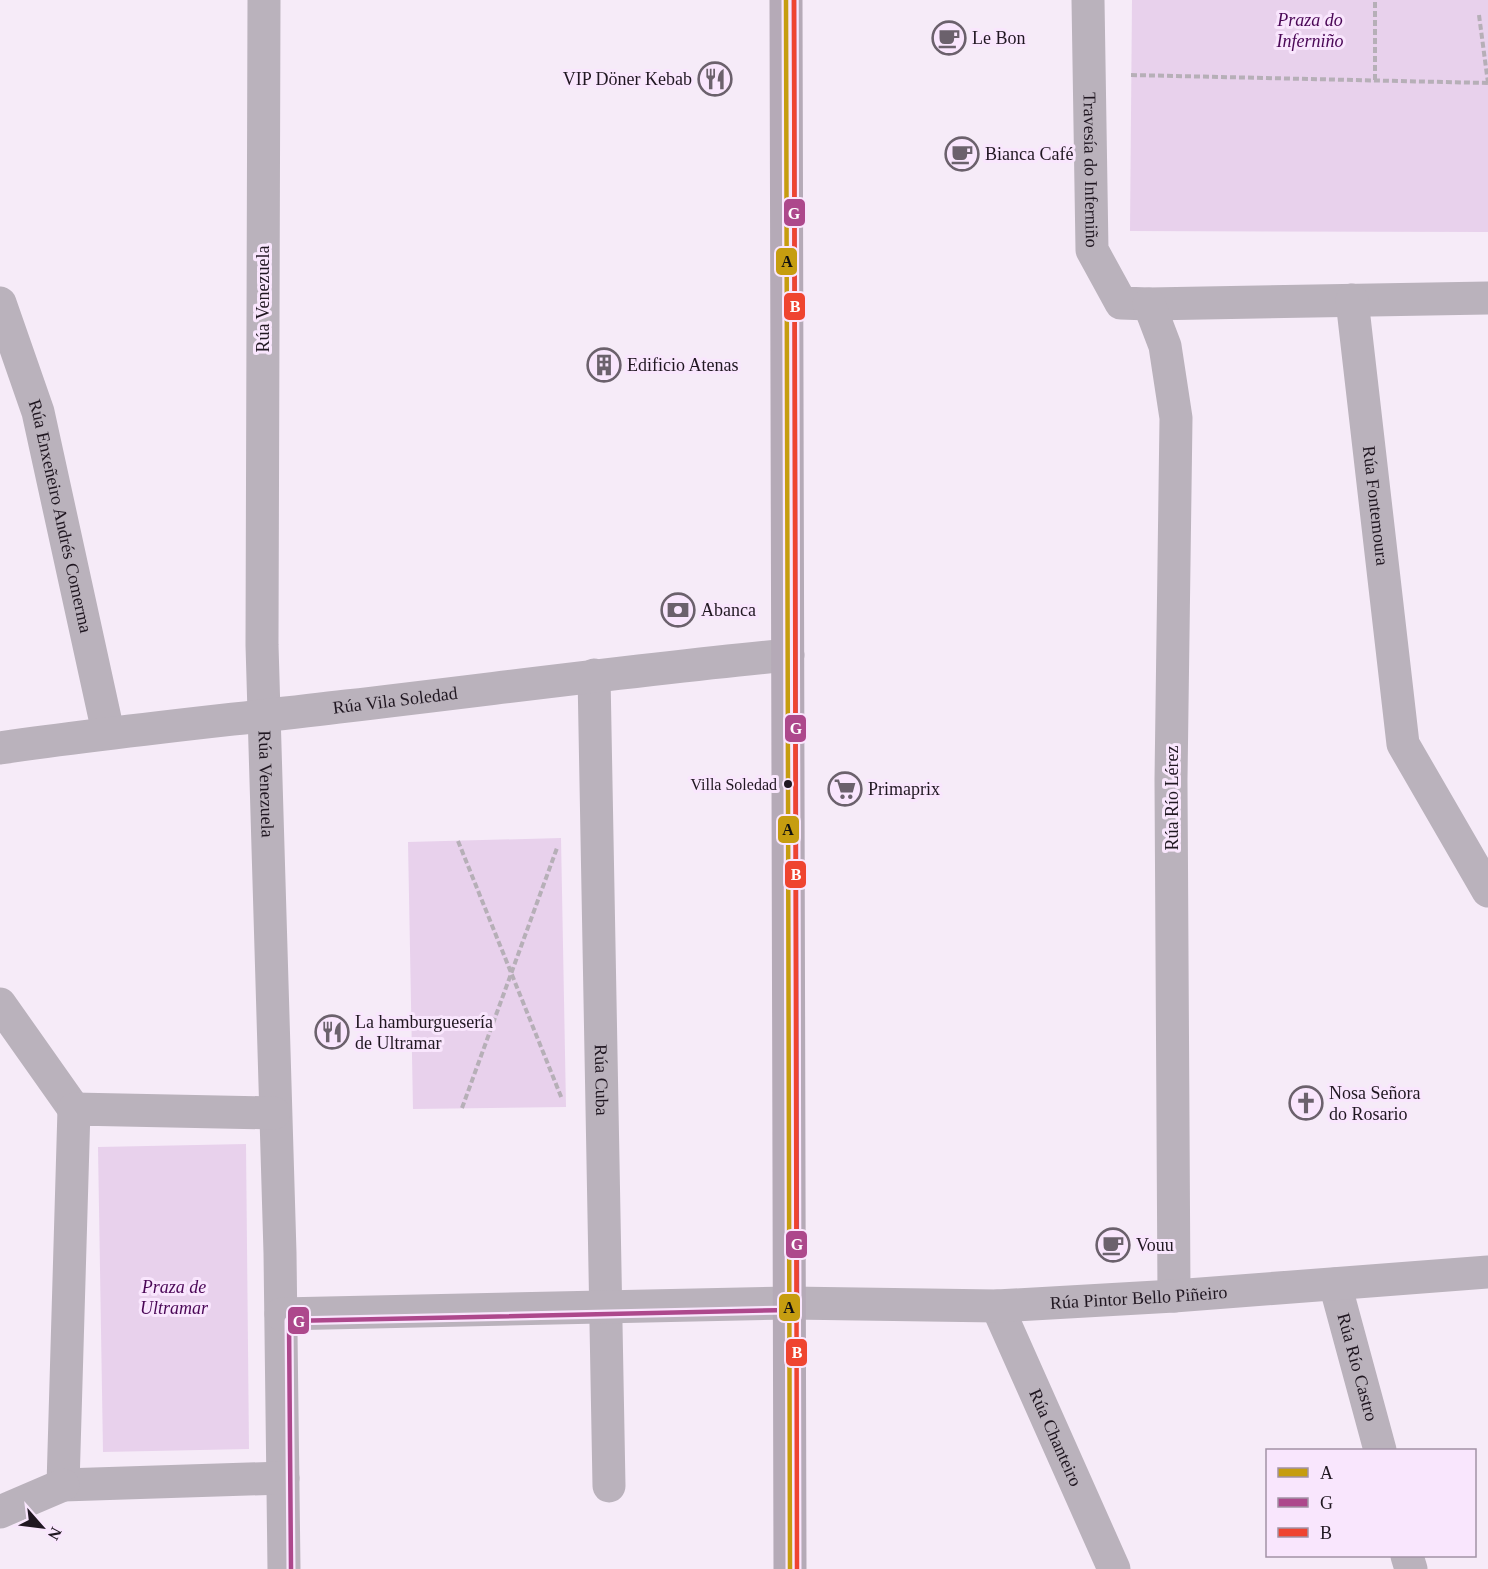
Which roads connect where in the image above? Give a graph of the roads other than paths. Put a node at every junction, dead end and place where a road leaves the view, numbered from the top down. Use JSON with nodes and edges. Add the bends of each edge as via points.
{"nodes":[{"id":1,"x":264,"y":0,"type":"edge"},
{"id":2,"x":786,"y":0,"type":"edge"},
{"id":3,"x":1089,"y":0,"type":"edge"},
{"id":4,"x":1488,"y":298,"type":"edge"},
{"id":5,"x":1352,"y":300,"type":"junction"},
{"id":6,"x":0,"y":303,"type":"edge"},
{"id":7,"x":1149,"y":304,"type":"junction"},
{"id":8,"x":788,"y":655,"type":"junction"},
{"id":9,"x":594,"y":675,"type":"junction"},
{"id":10,"x":264,"y":716,"type":"junction"},
{"id":11,"x":108,"y":732,"type":"junction"},
{"id":12,"x":0,"y":748,"type":"edge"},
{"id":13,"x":1488,"y":889,"type":"edge"},
{"id":14,"x":0,"y":1004,"type":"edge"},
{"id":15,"x":74,"y":1109,"type":"junction"},
{"id":16,"x":274,"y":1113,"type":"junction"},
{"id":17,"x":1488,"y":1272,"type":"edge"},
{"id":18,"x":1335,"y":1284,"type":"junction"},
{"id":19,"x":1174,"y":1296,"type":"junction"},
{"id":20,"x":790,"y":1303,"type":"junction"},
{"id":21,"x":607,"y":1306,"type":"junction"},
{"id":22,"x":997,"y":1306,"type":"junction"},
{"id":23,"x":281,"y":1314,"type":"junction"},
{"id":24,"x":1380,"y":1449,"type":"edge"},
{"id":25,"x":283,"y":1479,"type":"junction"},
{"id":26,"x":63,"y":1485,"type":"junction"},
{"id":27,"x":609,"y":1486,"type":"dead end"},
{"id":28,"x":0,"y":1512,"type":"edge"},
{"id":29,"x":284,"y":1569,"type":"edge"},
{"id":30,"x":790,"y":1569,"type":"edge"},
{"id":31,"x":1114,"y":1569,"type":"edge"}],
"edges":[{"from":1,"to":10,"type":"street","name":"Rúa Venezuela"},
{"from":2,"to":8,"type":"main road"},
{"from":3,"to":7,"type":"street","name":"Travesía do Inferniño","via":[[1092,250],[1121,303]]},
{"from":4,"to":5,"type":"street"},
{"from":5,"to":7,"type":"street"},
{"from":5,"to":13,"type":"street","name":"Rúa Fontemoura","via":[[1403,744]]},
{"from":6,"to":11,"type":"street","name":"Rúa Enxeñeiro Andrés Comerma","via":[[38,412]]},
{"from":7,"to":19,"type":"street","name":"Rúa Río Lérez","via":[[1165,346],[1176,418],[1172,780]]},
{"from":8,"to":9,"type":"street","name":"Rúa Vila Soledad"},
{"from":8,"to":20,"type":"main road"},
{"from":9,"to":10,"type":"street","name":"Rúa Vila Soledad"},
{"from":9,"to":21,"type":"street","name":"Rúa Cuba"},
{"from":10,"to":11,"type":"street","name":"Rúa Vila Soledad"},
{"from":10,"to":16,"type":"street","name":"Rúa Venezuela"},
{"from":11,"to":12,"type":"street","name":"Rúa Vila Soledad"},
{"from":14,"to":15,"type":"street"},
{"from":15,"to":16,"type":"street"},
{"from":15,"to":26,"type":"street"},
{"from":16,"to":23,"type":"street","name":"Rúa Venezuela"},
{"from":17,"to":18,"type":"street","name":"Rúa Pintor Bello Piñeiro"},
{"from":18,"to":19,"type":"street","name":"Rúa Pintor Bello Piñeiro"},
{"from":18,"to":24,"type":"street","name":"Rúa Río Castro"},
{"from":19,"to":22,"type":"street","name":"Rúa Pintor Bello Piñeiro"},
{"from":20,"to":21,"type":"street","name":"Rúa Pintor Bello Piñeiro"},
{"from":20,"to":22,"type":"street","name":"Rúa Pintor Bello Piñeiro"},
{"from":20,"to":30,"type":"main road"},
{"from":21,"to":23,"type":"street","name":"Rúa Pintor Bello Piñeiro"},
{"from":21,"to":27,"type":"street","name":"Rúa Cuba"},
{"from":22,"to":31,"type":"street","name":"Rúa Chanteiro"},
{"from":23,"to":25,"type":"street","name":"Rúa Venezuela"},
{"from":25,"to":26,"type":"street"},
{"from":25,"to":29,"type":"street","name":"Rúa Venezuela"},
{"from":26,"to":28,"type":"street"}]}
